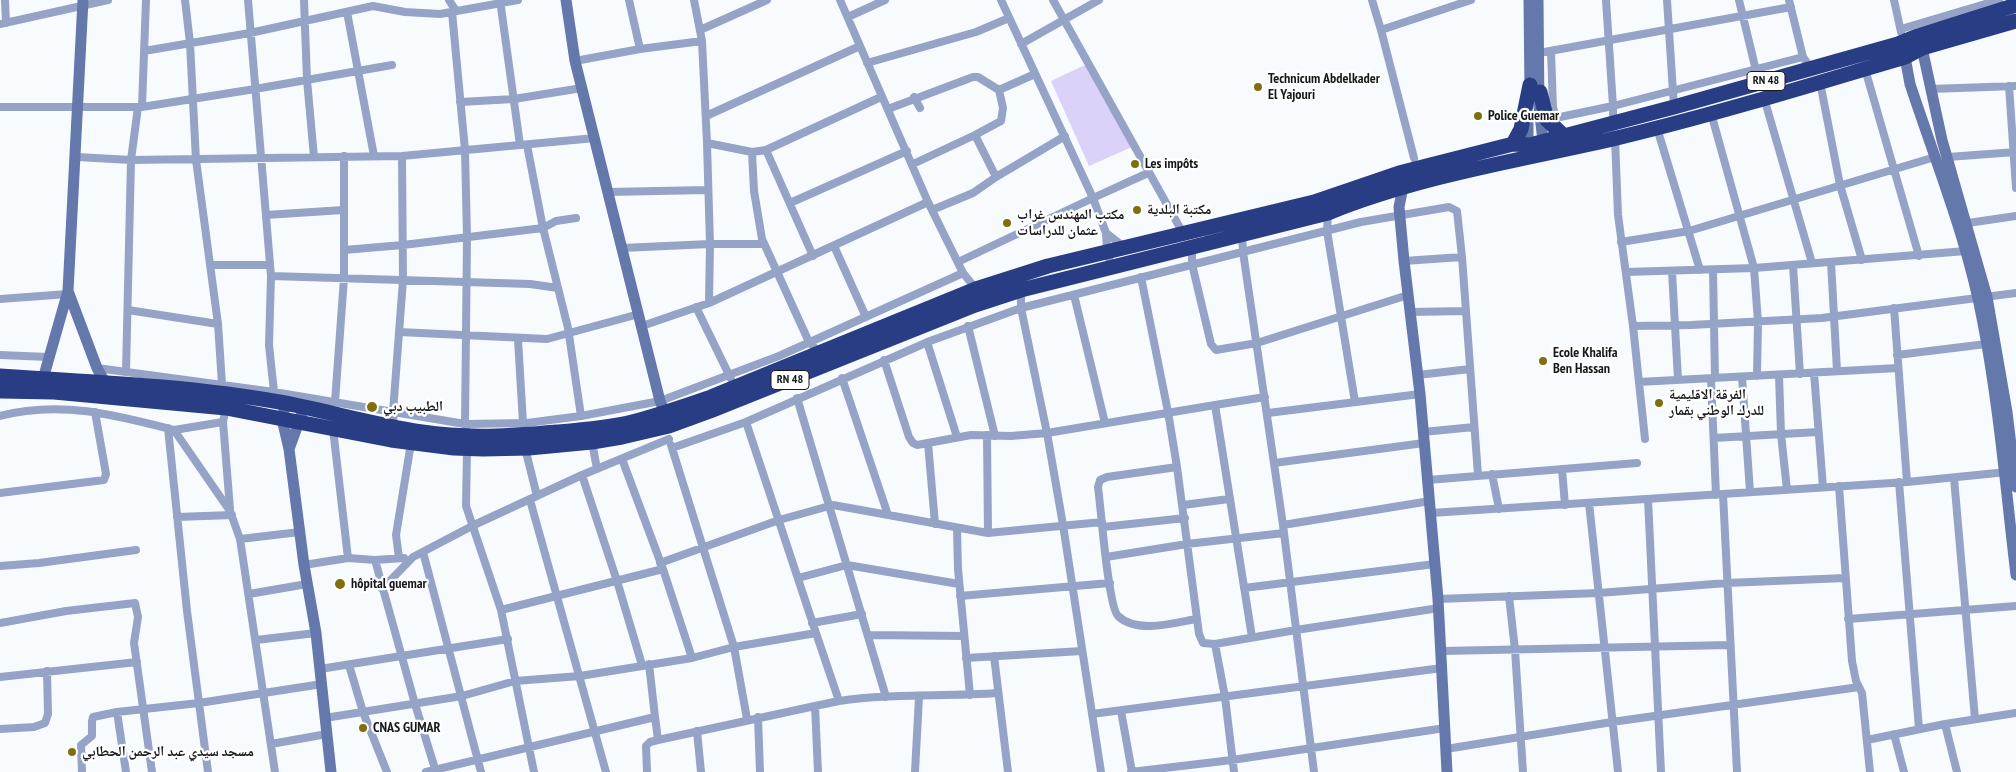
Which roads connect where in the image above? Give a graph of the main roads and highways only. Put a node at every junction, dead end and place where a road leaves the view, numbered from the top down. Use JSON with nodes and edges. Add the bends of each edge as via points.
{"nodes":[{"id":1,"x":2002,"y":3,"type":"edge"},
{"id":2,"x":2014,"y":22,"type":"edge"},
{"id":3,"x":1907,"y":42,"type":"junction"},
{"id":4,"x":1564,"y":136,"type":"junction"},
{"id":5,"x":1513,"y":144,"type":"junction"},
{"id":6,"x":1539,"y":149,"type":"junction"},
{"id":7,"x":1401,"y":180,"type":"junction"},
{"id":8,"x":1188,"y":240,"type":"junction"},
{"id":9,"x":0,"y":376,"type":"edge"},
{"id":10,"x":0,"y":391,"type":"edge"},
{"id":11,"x":225,"y":402,"type":"junction"},
{"id":12,"x":666,"y":420,"type":"junction"},
{"id":13,"x":467,"y":437,"type":"junction"}],
"edges":[{"from":1,"to":3,"type":"highway","number":"RN 48"},
{"from":2,"to":3,"type":"highway","number":"RN 48"},
{"from":3,"to":4,"type":"highway","number":"RN 48","via":[[1806,62],[1757,76],[1674,107]]},
{"from":3,"to":6,"type":"highway","number":"RN 48","via":[[1865,69],[1657,128]]},
{"from":4,"to":5,"type":"highway","via":[[1547,120],[1535,88]]},
{"from":4,"to":6,"type":"highway","number":"RN 48"},
{"from":5,"to":6,"type":"highway","number":"RN 48"},
{"from":5,"to":7,"type":"highway","number":"RN 48"},
{"from":6,"to":7,"type":"highway","number":"RN 48"},
{"from":7,"to":8,"type":"highway","number":"RN 48"},
{"from":7,"to":8,"type":"highway","number":"RN 48","via":[[1328,213],[1242,234]]},
{"from":8,"to":12,"type":"highway","number":"RN 48","via":[[1112,268],[1020,290],[975,305],[783,383]]},
{"from":8,"to":12,"type":"highway","number":"RN 48","via":[[1107,250],[976,289],[733,381]]},
{"from":9,"to":11,"type":"highway","number":"RN 48","via":[[107,382]]},
{"from":10,"to":11,"type":"highway","number":"RN 48"},
{"from":11,"to":13,"type":"highway","number":"RN 48","via":[[286,403],[394,428]]},
{"from":11,"to":13,"type":"highway","number":"RN 48","via":[[282,419],[411,443]]},
{"from":12,"to":13,"type":"highway","number":"RN 48","via":[[520,435]]},
{"from":12,"to":13,"type":"highway","number":"RN 48","via":[[622,438],[526,448]]}]}
